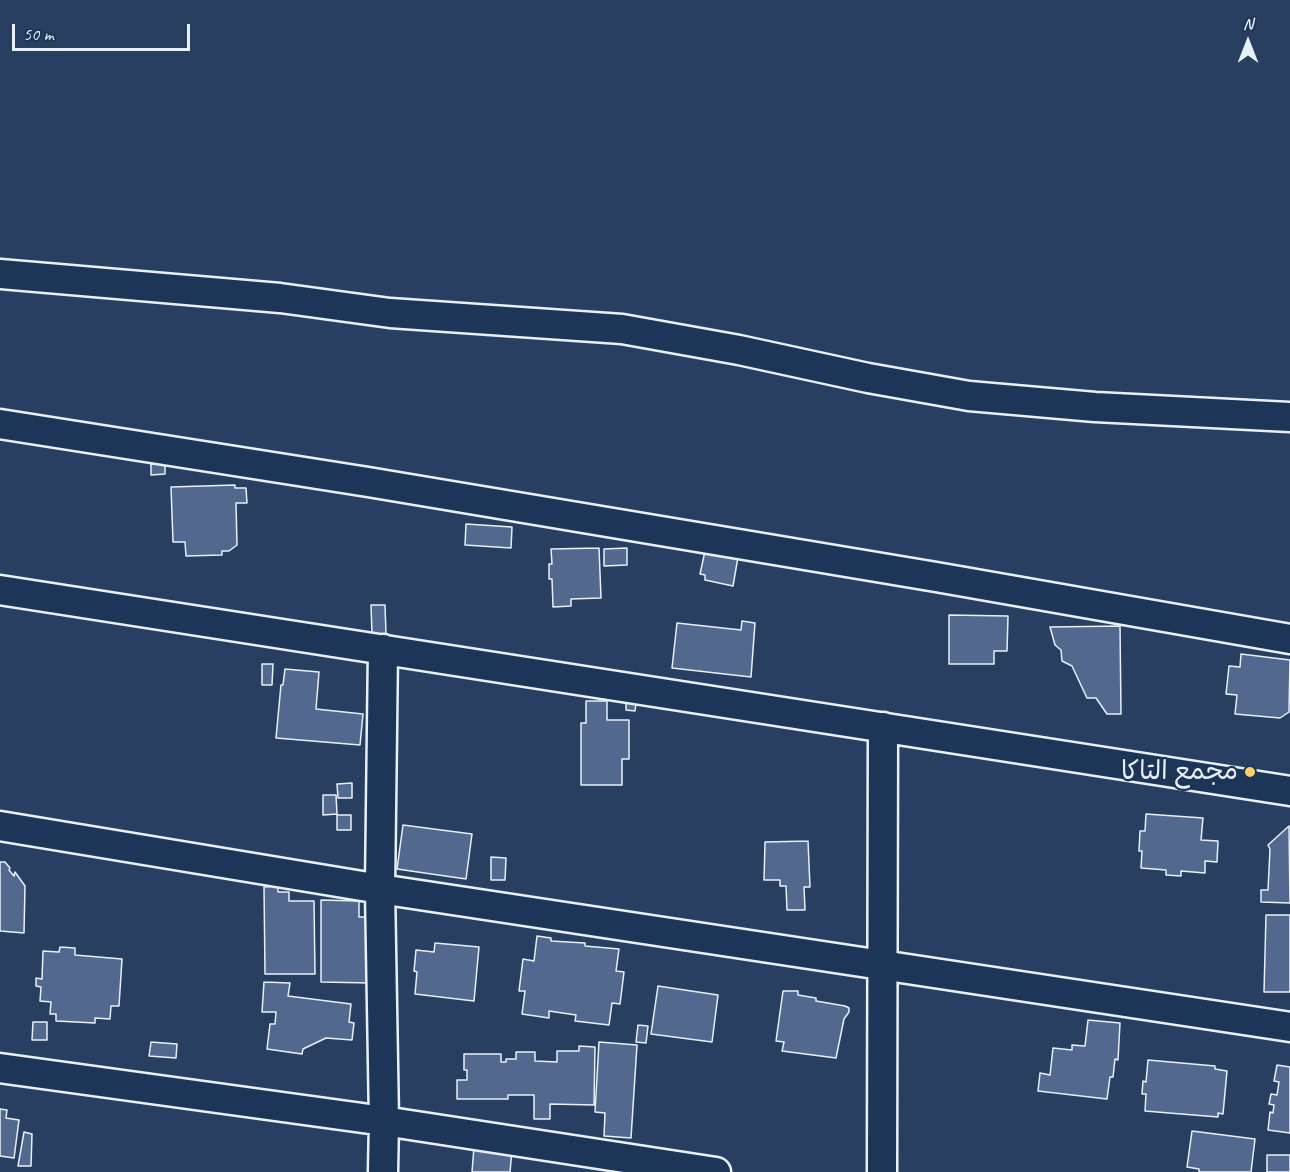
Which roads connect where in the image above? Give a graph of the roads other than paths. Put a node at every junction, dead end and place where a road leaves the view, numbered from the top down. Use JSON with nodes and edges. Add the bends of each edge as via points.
{"nodes":[{"id":1,"x":0,"y":274,"type":"edge"},
{"id":2,"x":1290,"y":417,"type":"edge"},
{"id":3,"x":0,"y":424,"type":"edge"},
{"id":4,"x":0,"y":590,"type":"edge"},
{"id":5,"x":1290,"y":639,"type":"edge"},
{"id":6,"x":383,"y":649,"type":"junction"},
{"id":7,"x":883,"y":727,"type":"junction"},
{"id":8,"x":1290,"y":791,"type":"edge"},
{"id":9,"x":0,"y":826,"type":"edge"},
{"id":10,"x":380,"y":889,"type":"junction"},
{"id":11,"x":881,"y":965,"type":"junction"},
{"id":12,"x":1290,"y":1027,"type":"edge"},
{"id":13,"x":0,"y":1068,"type":"edge"},
{"id":14,"x":384,"y":1121,"type":"junction"},
{"id":15,"x":383,"y":1172,"type":"edge"},
{"id":16,"x":716,"y":1172,"type":"edge"},
{"id":17,"x":882,"y":1172,"type":"edge"}],
"edges":[{"from":1,"to":2,"type":"street","via":[[280,298],[390,313],[622,329],[969,396]]},
{"from":3,"to":5,"type":"street","via":[[867,565]]},
{"from":4,"to":6,"type":"street"},
{"from":6,"to":7,"type":"street"},
{"from":6,"to":10,"type":"street"},
{"from":7,"to":8,"type":"street"},
{"from":7,"to":11,"type":"street"},
{"from":9,"to":10,"type":"street"},
{"from":10,"to":11,"type":"street"},
{"from":10,"to":14,"type":"street"},
{"from":11,"to":12,"type":"street"},
{"from":11,"to":17,"type":"street"},
{"from":13,"to":14,"type":"street"},
{"from":14,"to":15,"type":"street"},
{"from":14,"to":16,"type":"street"}]}
